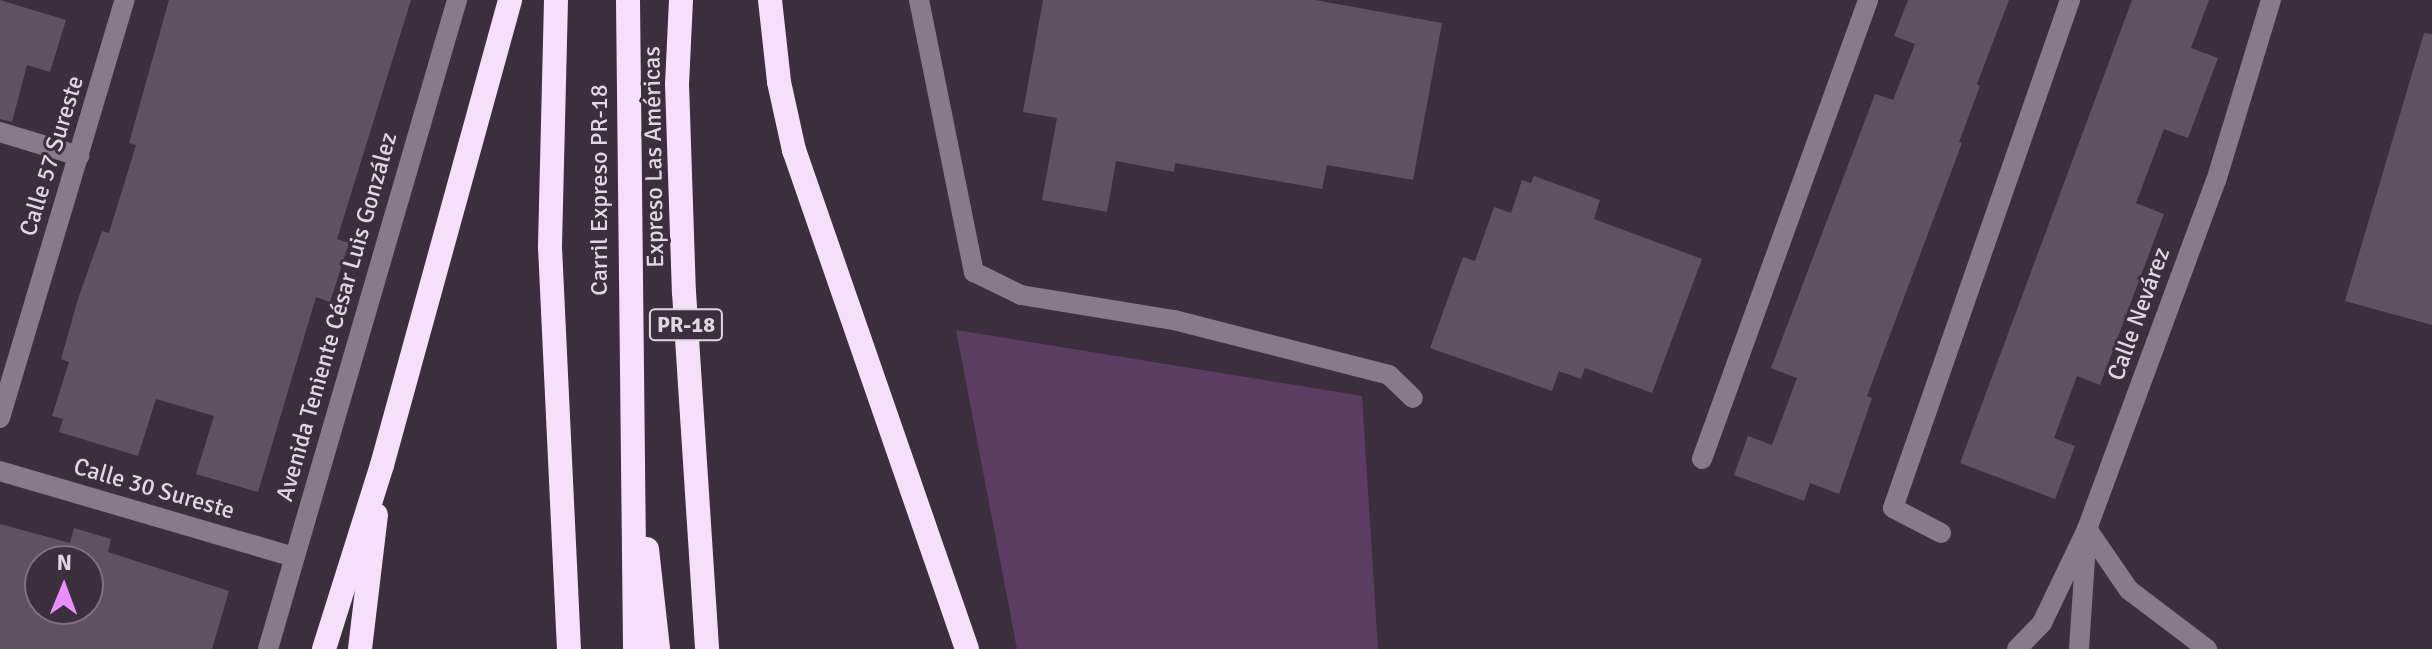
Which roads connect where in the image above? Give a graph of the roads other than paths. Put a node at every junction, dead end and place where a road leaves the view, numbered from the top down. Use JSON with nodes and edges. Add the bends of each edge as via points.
{"nodes":[{"id":1,"x":125,"y":0,"type":"edge"},
{"id":2,"x":457,"y":0,"type":"edge"},
{"id":3,"x":510,"y":0,"type":"edge"},
{"id":4,"x":556,"y":0,"type":"edge"},
{"id":5,"x":628,"y":0,"type":"edge"},
{"id":6,"x":681,"y":0,"type":"edge"},
{"id":7,"x":770,"y":0,"type":"edge"},
{"id":8,"x":919,"y":0,"type":"edge"},
{"id":9,"x":1868,"y":0,"type":"edge"},
{"id":10,"x":2070,"y":0,"type":"edge"},
{"id":11,"x":2271,"y":0,"type":"edge"},
{"id":12,"x":0,"y":132,"type":"edge"},
{"id":13,"x":79,"y":156,"type":"junction"},
{"id":14,"x":629,"y":379,"type":"junction"},
{"id":15,"x":1413,"y":398,"type":"dead end"},
{"id":16,"x":0,"y":418,"type":"edge"},
{"id":17,"x":1702,"y":459,"type":"dead end"},
{"id":18,"x":382,"y":465,"type":"junction"},
{"id":19,"x":0,"y":471,"type":"edge"},
{"id":20,"x":2087,"y":529,"type":"junction"},
{"id":21,"x":1941,"y":533,"type":"dead end"},
{"id":22,"x":294,"y":557,"type":"junction"},
{"id":23,"x":268,"y":649,"type":"edge"},
{"id":24,"x":324,"y":649,"type":"edge"},
{"id":25,"x":360,"y":649,"type":"edge"},
{"id":26,"x":569,"y":649,"type":"edge"},
{"id":27,"x":635,"y":649,"type":"edge"},
{"id":28,"x":658,"y":649,"type":"edge"},
{"id":29,"x":707,"y":649,"type":"edge"},
{"id":30,"x":967,"y":649,"type":"edge"},
{"id":31,"x":2017,"y":649,"type":"edge"},
{"id":32,"x":2079,"y":649,"type":"edge"},
{"id":33,"x":2207,"y":649,"type":"edge"}],
"edges":[{"from":1,"to":13,"type":"street","name":"Calle 57 Sureste"},
{"from":2,"to":22,"type":"street","name":"Avenida Teniente César Luis González"},
{"from":3,"to":18,"type":"highway"},
{"from":4,"to":26,"type":"highway","via":[[550,247]]},
{"from":5,"to":14,"type":"highway","name":"Carril Expreso PR-18"},
{"from":6,"to":29,"type":"highway","name":"Expreso Las Américas","number":"PR-18","via":[[677,84],[684,277]]},
{"from":7,"to":30,"type":"highway","via":[[779,82],[794,150]]},
{"from":8,"to":15,"type":"street","via":[[974,272],[1021,295],[1174,320],[1389,375]]},
{"from":9,"to":17,"type":"street"},
{"from":10,"to":21,"type":"street","via":[[1893,508]]},
{"from":11,"to":20,"type":"street","name":"Calle Nevárez","via":[[2216,181]]},
{"from":12,"to":13,"type":"street"},
{"from":13,"to":16,"type":"street","name":"Calle 57 Sureste"},
{"from":14,"to":27,"type":"highway","name":"Carril Expreso PR-18"},
{"from":14,"to":28,"type":"highway","name":"Carril Expreso PR-18"},
{"from":18,"to":24,"type":"highway"},
{"from":18,"to":25,"type":"highway"},
{"from":19,"to":22,"type":"street","name":"Calle 30 Sureste"},
{"from":20,"to":31,"type":"street","via":[[2042,623]]},
{"from":20,"to":32,"type":"street","name":"Calle Nevárez"},
{"from":20,"to":33,"type":"street","via":[[2129,590]]},
{"from":22,"to":23,"type":"street","name":"Avenida Teniente César Luis González"}]}
